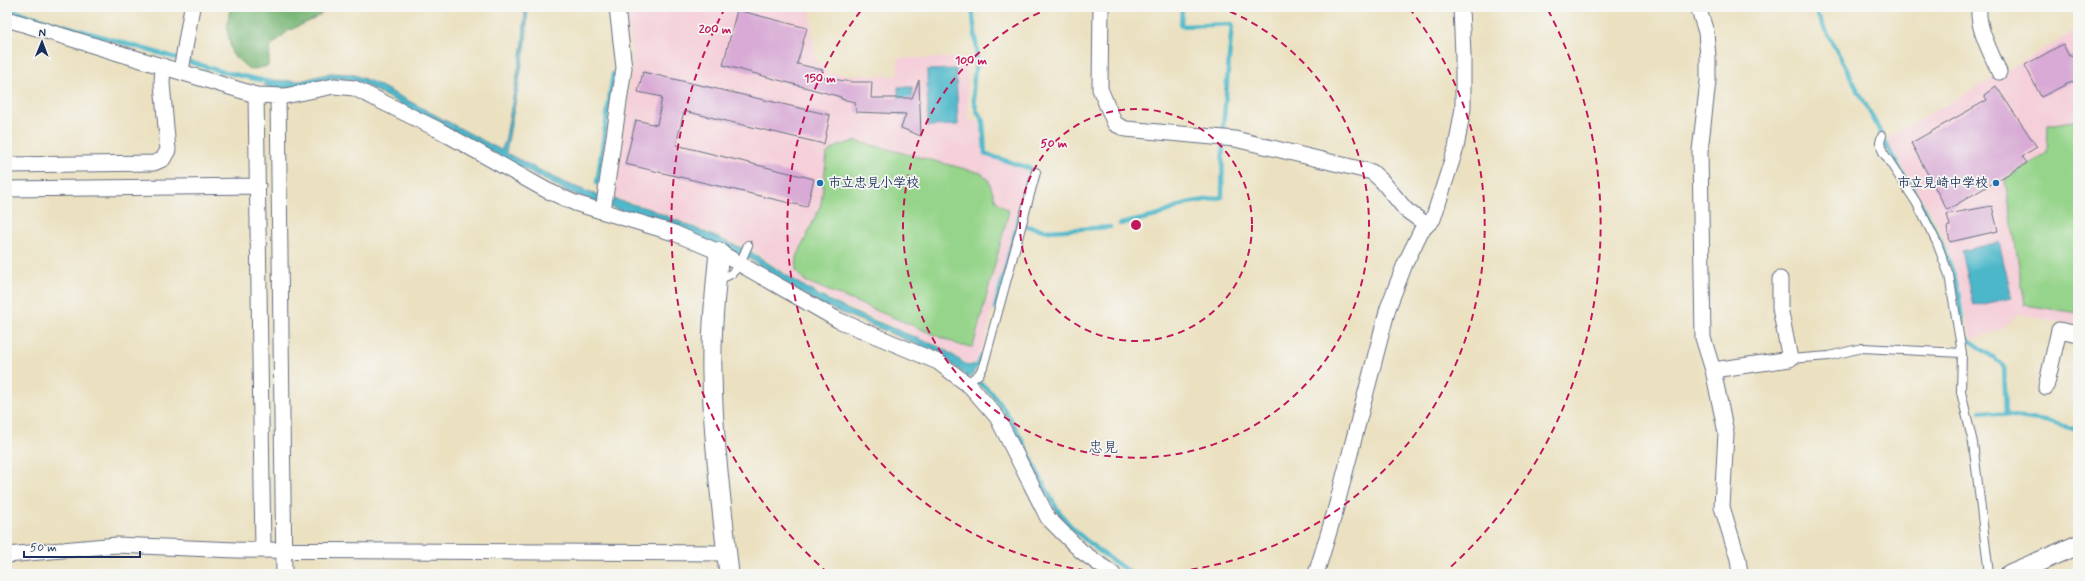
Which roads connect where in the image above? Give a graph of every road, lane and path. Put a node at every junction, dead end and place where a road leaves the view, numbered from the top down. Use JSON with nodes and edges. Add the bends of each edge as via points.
{"nodes":[{"id":1,"x":192,"y":7,"type":"edge"},
{"id":2,"x":617,"y":7,"type":"edge"},
{"id":3,"x":1101,"y":7,"type":"edge"},
{"id":4,"x":1461,"y":7,"type":"edge"},
{"id":5,"x":1698,"y":7,"type":"edge"},
{"id":6,"x":1979,"y":7,"type":"edge"},
{"id":7,"x":7,"y":19,"type":"edge"},
{"id":8,"x":163,"y":66,"type":"junction"},
{"id":9,"x":181,"y":71,"type":"junction"},
{"id":10,"x":1999,"y":72,"type":"dead end"},
{"id":11,"x":256,"y":95,"type":"junction"},
{"id":12,"x":278,"y":96,"type":"junction"},
{"id":13,"x":1882,"y":136,"type":"dead end"},
{"id":14,"x":7,"y":165,"type":"edge"},
{"id":15,"x":1036,"y":172,"type":"dead end"},
{"id":16,"x":258,"y":186,"type":"junction"},
{"id":17,"x":7,"y":189,"type":"edge"},
{"id":18,"x":603,"y":210,"type":"junction"},
{"id":19,"x":1427,"y":225,"type":"junction"},
{"id":20,"x":748,"y":245,"type":"dead end"},
{"id":21,"x":719,"y":252,"type":"junction"},
{"id":22,"x":741,"y":260,"type":"junction"},
{"id":23,"x":717,"y":279,"type":"junction"},
{"id":24,"x":1780,"y":279,"type":"dead end"},
{"id":25,"x":2078,"y":334,"type":"edge"},
{"id":26,"x":1962,"y":353,"type":"junction"},
{"id":27,"x":1790,"y":359,"type":"junction"},
{"id":28,"x":1712,"y":370,"type":"junction"},
{"id":29,"x":966,"y":384,"type":"junction"},
{"id":30,"x":2046,"y":387,"type":"dead end"},
{"id":31,"x":2078,"y":545,"type":"edge"},
{"id":32,"x":263,"y":550,"type":"junction"},
{"id":33,"x":284,"y":550,"type":"junction"},
{"id":34,"x":727,"y":553,"type":"junction"},
{"id":35,"x":7,"y":555,"type":"edge"},
{"id":36,"x":2029,"y":570,"type":"edge"},
{"id":37,"x":284,"y":574,"type":"edge"},
{"id":38,"x":729,"y":574,"type":"edge"},
{"id":39,"x":1113,"y":574,"type":"edge"},
{"id":40,"x":1316,"y":574,"type":"edge"},
{"id":41,"x":1740,"y":574,"type":"edge"},
{"id":42,"x":1989,"y":574,"type":"edge"},
{"id":43,"x":2010,"y":574,"type":"edge"}],
"edges":[{"from":1,"to":9,"type":"street"},
{"from":2,"to":18,"type":"street","via":[[624,68]]},
{"from":3,"to":19,"type":"street","via":[[1100,89],[1115,124],[1126,129],[1235,139],[1372,172],[1382,180],[1406,210]]},
{"from":4,"to":19,"type":"street","via":[[1464,56],[1463,108],[1454,154],[1433,219]]},
{"from":5,"to":28,"type":"street","via":[[1706,32],[1708,57],[1708,81],[1700,151],[1703,338]]},
{"from":6,"to":10,"type":"street","via":[[1978,15],[1982,30]]},
{"from":7,"to":8,"type":"street"},
{"from":8,"to":9,"type":"street"},
{"from":8,"to":14,"type":"street","via":[[162,83],[168,150],[163,159],[154,164]]},
{"from":9,"to":11,"type":"street"},
{"from":11,"to":12,"type":"street"},
{"from":11,"to":16,"type":"street"},
{"from":12,"to":18,"type":"street","via":[[334,86],[354,88],[437,129],[546,190],[575,203]]},
{"from":12,"to":33,"type":"street"},
{"from":13,"to":26,"type":"lane","via":[[1880,142],[1883,152],[1916,202],[1937,243],[1949,274]]},
{"from":15,"to":29,"type":"lane","via":[[983,367],[979,374]]},
{"from":16,"to":17,"type":"street"},
{"from":16,"to":32,"type":"street"},
{"from":18,"to":21,"type":"street","via":[[674,233]]},
{"from":19,"to":40,"type":"street","via":[[1421,231],[1405,264],[1388,308]]},
{"from":20,"to":22,"type":"lane"},
{"from":21,"to":22,"type":"street"},
{"from":21,"to":23,"type":"street"},
{"from":22,"to":23,"type":"lane","via":[[736,270],[728,277]]},
{"from":22,"to":29,"type":"street","via":[[788,294],[838,320],[938,362]]},
{"from":23,"to":34,"type":"street","via":[[712,379],[717,471]]},
{"from":24,"to":27,"type":"street","via":[[1780,308]]},
{"from":25,"to":30,"type":"street","via":[[2059,330]]},
{"from":26,"to":27,"type":"lane","via":[[1862,348],[1828,356]]},
{"from":26,"to":42,"type":"lane","via":[[1961,392],[1973,443]]},
{"from":27,"to":28,"type":"street"},
{"from":28,"to":41,"type":"street","via":[[1726,433],[1722,507]]},
{"from":29,"to":39,"type":"street","via":[[997,417],[1048,518],[1081,551]]},
{"from":31,"to":36,"type":"street"},
{"from":32,"to":33,"type":"street"},
{"from":32,"to":35,"type":"street","via":[[117,545]]},
{"from":33,"to":34,"type":"street"},
{"from":33,"to":37,"type":"street"},
{"from":34,"to":38,"type":"street"},
{"from":36,"to":43,"type":"street"}]}
